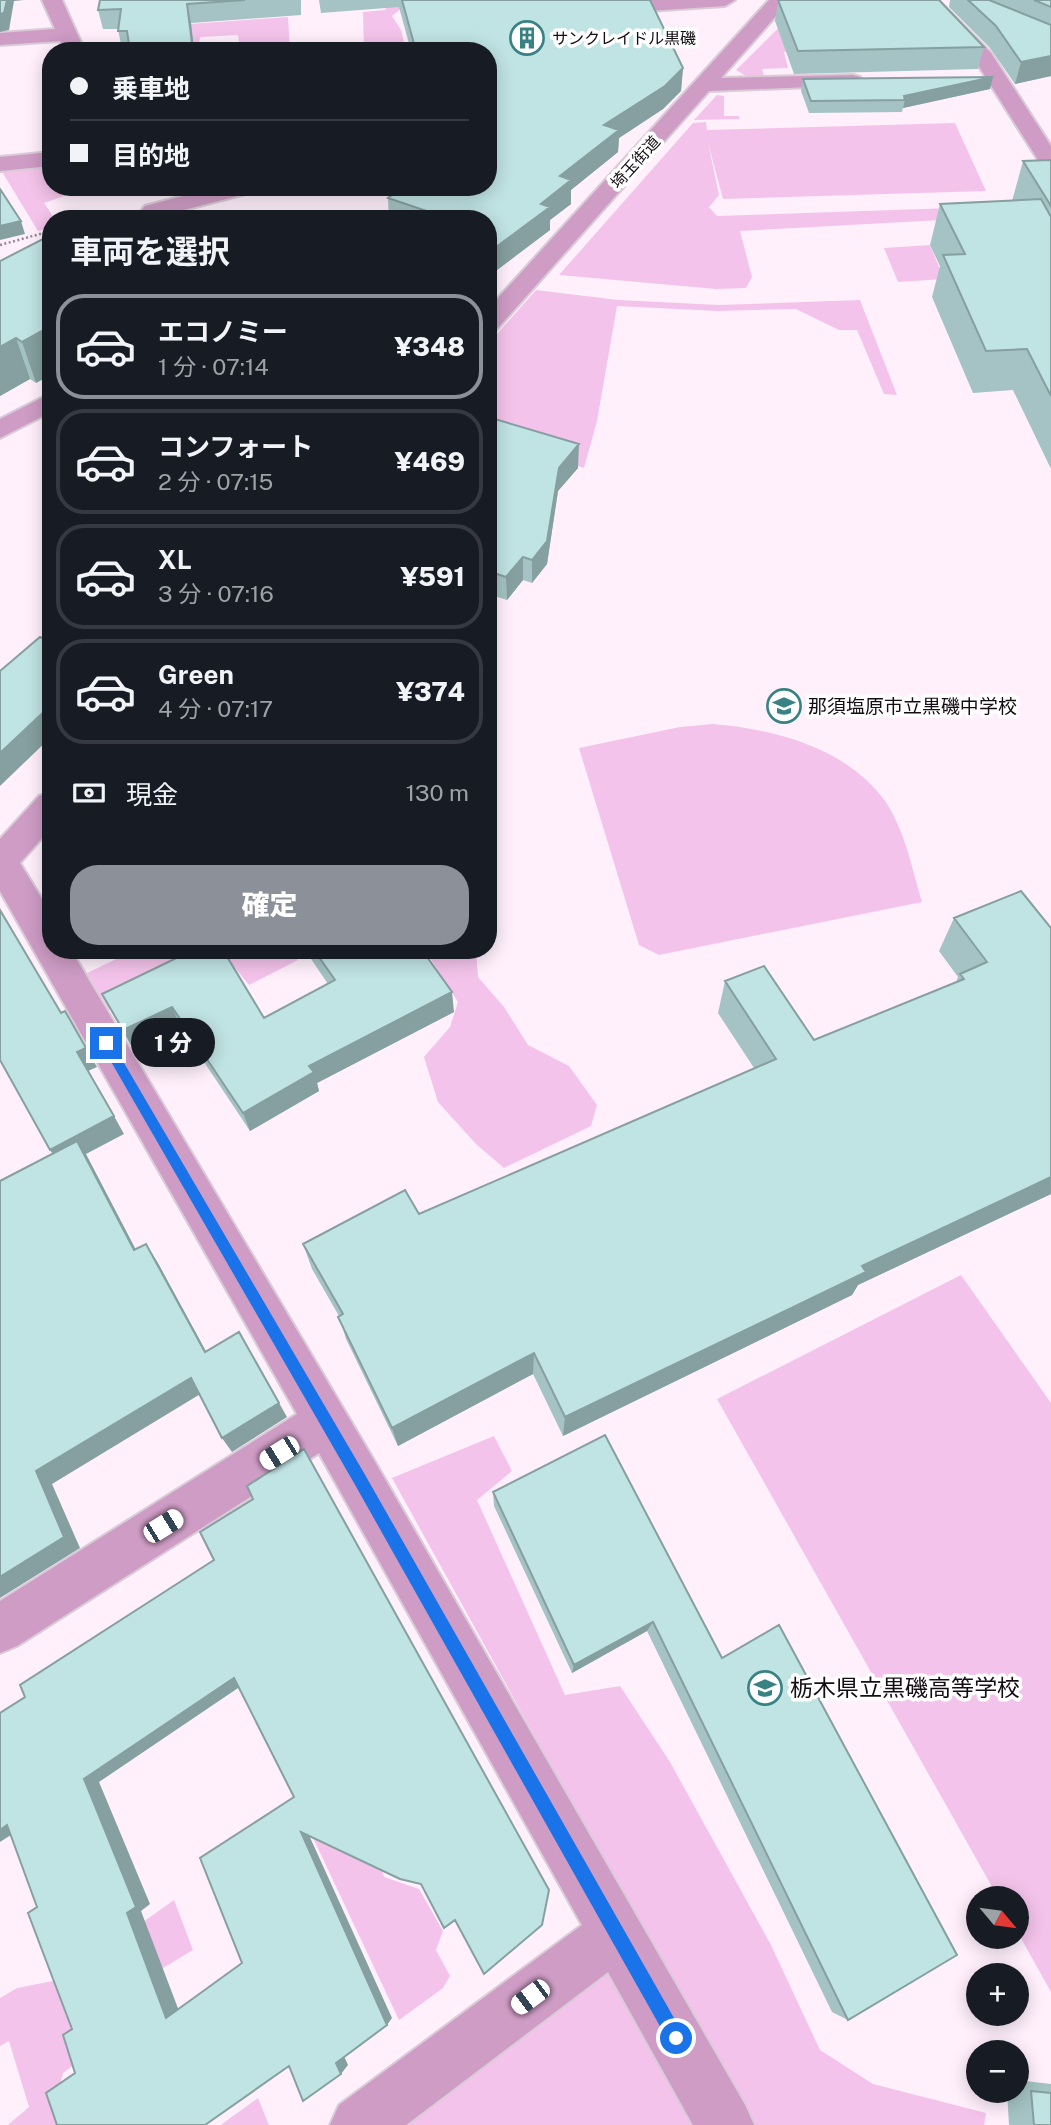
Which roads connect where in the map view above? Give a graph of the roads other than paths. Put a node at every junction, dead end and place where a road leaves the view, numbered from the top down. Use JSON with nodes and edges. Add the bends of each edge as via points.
{"nodes":[{"id":1,"x":52,"y":0,"type":"edge"},
{"id":2,"x":725,"y":0,"type":"edge"},
{"id":3,"x":780,"y":0,"type":"edge"},
{"id":4,"x":927,"y":0,"type":"edge"},
{"id":5,"x":648,"y":5,"type":"edge"},
{"id":6,"x":0,"y":39,"type":"edge"},
{"id":7,"x":71,"y":42,"type":"edge"},
{"id":8,"x":970,"y":78,"type":"edge"},
{"id":9,"x":998,"y":78,"type":"junction"},
{"id":10,"x":872,"y":81,"type":"edge"},
{"id":11,"x":705,"y":85,"type":"junction"},
{"id":12,"x":1041,"y":130,"type":"edge"},
{"id":13,"x":42,"y":160,"type":"edge"},
{"id":14,"x":1051,"y":163,"type":"edge"},
{"id":15,"x":0,"y":164,"type":"edge"},
{"id":16,"x":216,"y":196,"type":"edge"},
{"id":17,"x":171,"y":210,"type":"edge"},
{"id":18,"x":497,"y":314,"type":"edge"},
{"id":19,"x":42,"y":406,"type":"edge"},
{"id":20,"x":0,"y":430,"type":"edge"},
{"id":21,"x":42,"y":816,"type":"edge"},
{"id":22,"x":0,"y":861,"type":"edge"},
{"id":23,"x":42,"y":932,"type":"edge"},
{"id":24,"x":58,"y":959,"type":"edge"},
{"id":25,"x":325,"y":1423,"type":"junction"},
{"id":26,"x":0,"y":1629,"type":"edge"},
{"id":27,"x":616,"y":1933,"type":"junction"},
{"id":28,"x":359,"y":2125,"type":"edge"},
{"id":29,"x":725,"y":2125,"type":"edge"}],
"edges":[{"from":1,"to":7,"type":"street"},
{"from":2,"to":5,"type":"street"},
{"from":3,"to":11,"type":"street","name":"埼玉街道"},
{"from":4,"to":9,"type":"street","via":[[971,39]]},
{"from":6,"to":7,"type":"street"},
{"from":8,"to":9,"type":"street"},
{"from":9,"to":12,"type":"street"},
{"from":10,"to":11,"type":"street"},
{"from":11,"to":18,"type":"street","name":"埼玉街道"},
{"from":12,"to":14,"type":"street"},
{"from":13,"to":15,"type":"street"},
{"from":16,"to":17,"type":"street"},
{"from":19,"to":20,"type":"street"},
{"from":21,"to":22,"type":"street"},
{"from":22,"to":23,"type":"street"},
{"from":24,"to":25,"type":"street"},
{"from":25,"to":26,"type":"street"},
{"from":25,"to":27,"type":"street"},
{"from":27,"to":28,"type":"street"},
{"from":27,"to":29,"type":"street"}]}
